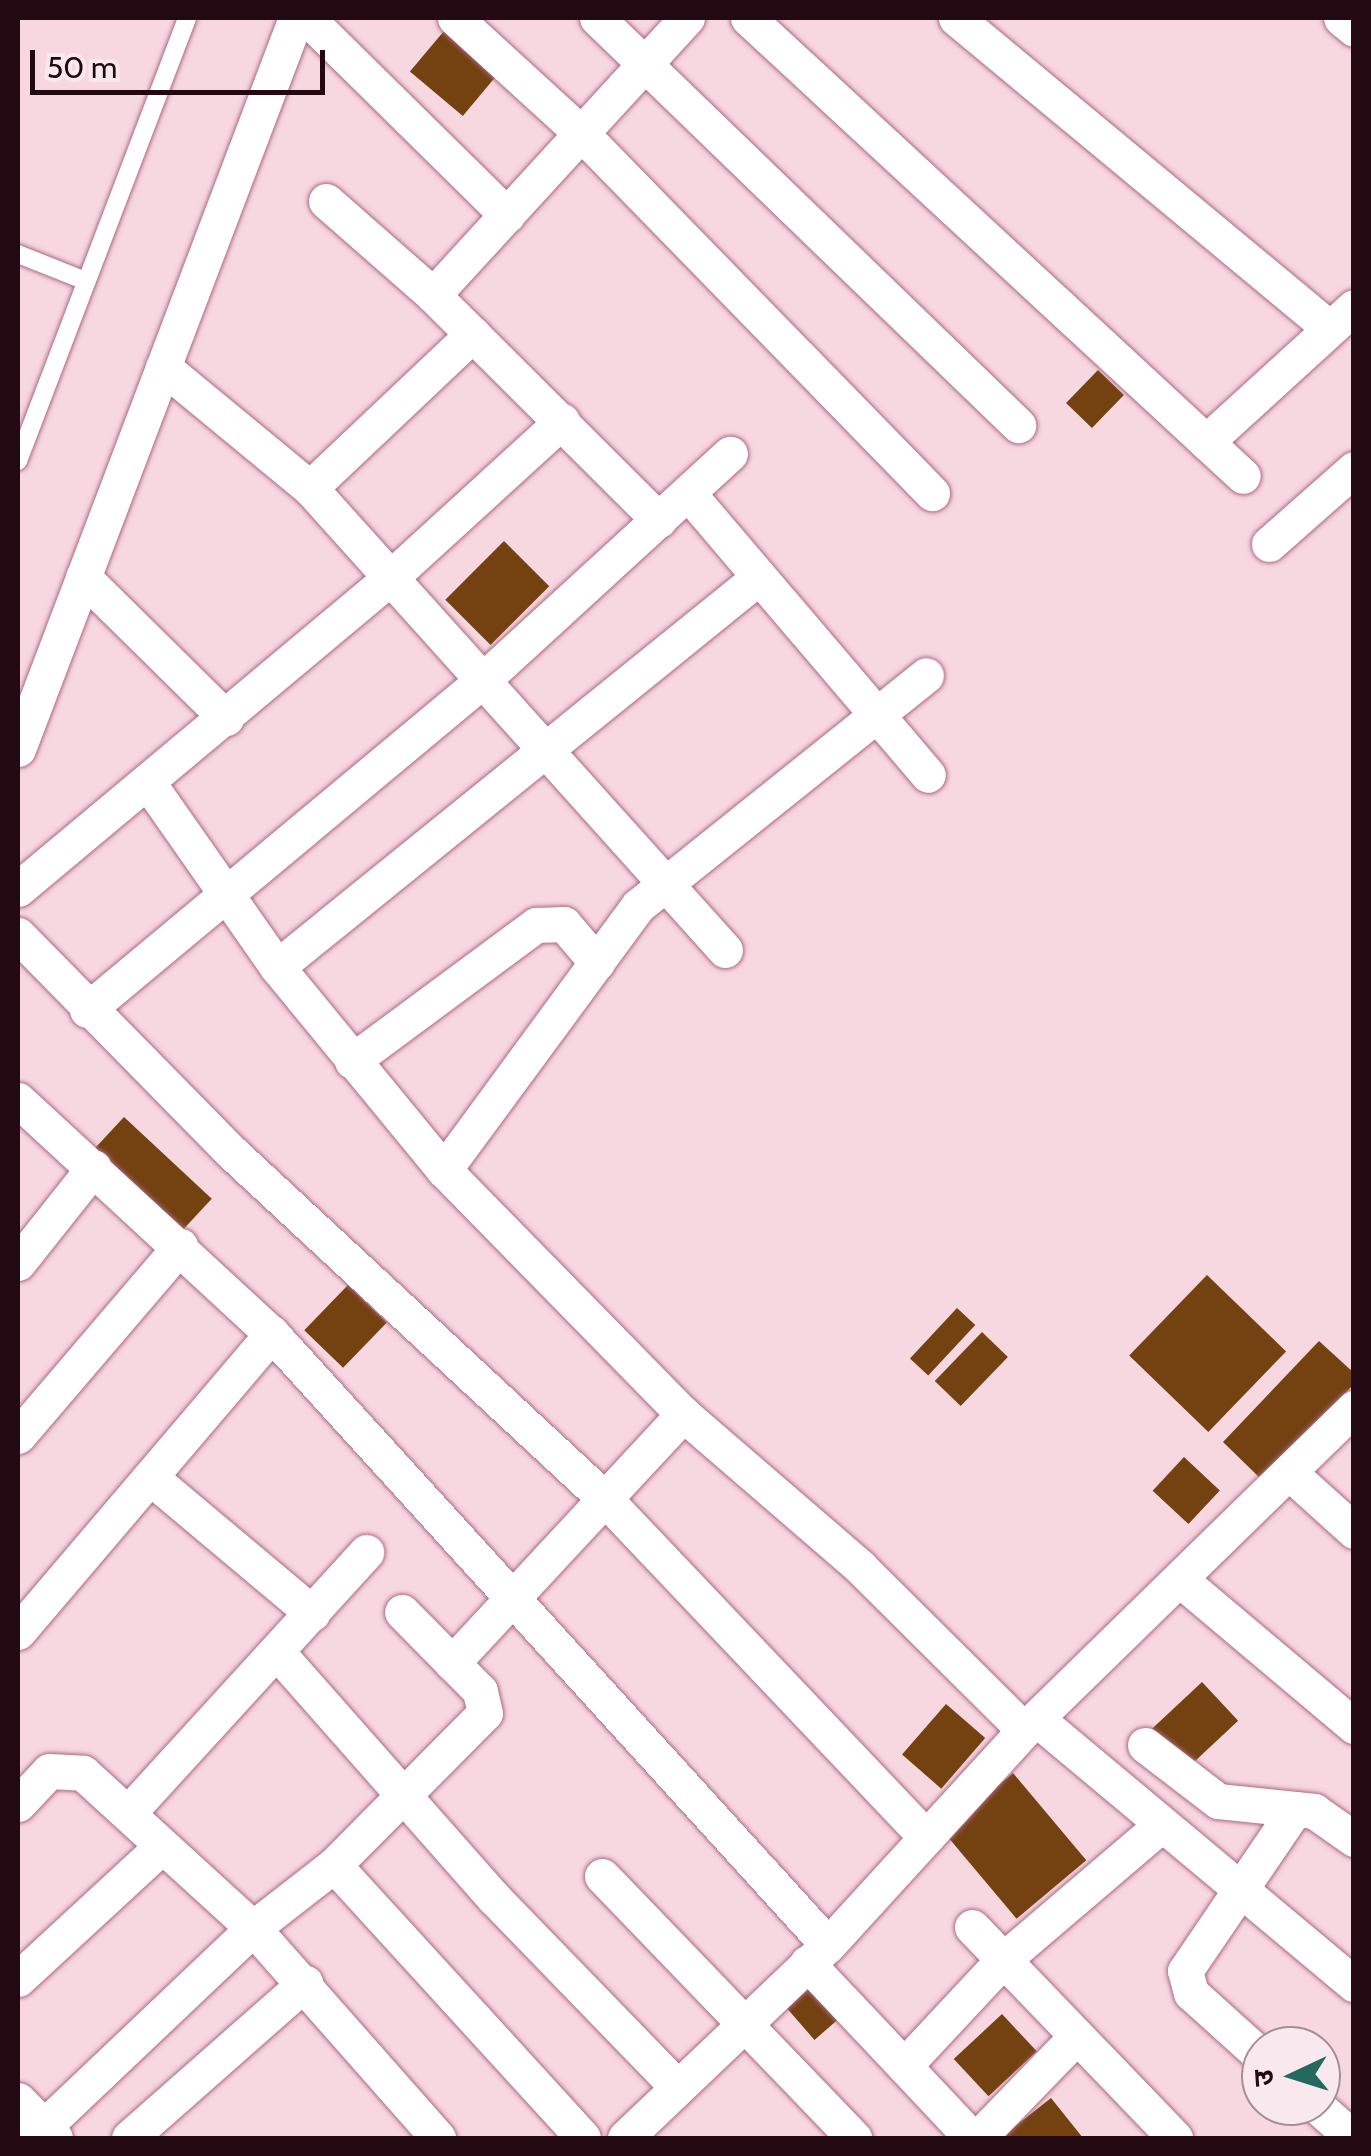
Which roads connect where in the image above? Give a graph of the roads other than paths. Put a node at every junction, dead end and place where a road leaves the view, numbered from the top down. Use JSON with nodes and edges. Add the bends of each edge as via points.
{"nodes":[{"id":1,"x":187,"y":18,"type":"edge"},
{"id":2,"x":296,"y":18,"type":"edge"},
{"id":3,"x":307,"y":18,"type":"edge"},
{"id":4,"x":455,"y":18,"type":"edge"},
{"id":5,"x":597,"y":18,"type":"edge"},
{"id":6,"x":687,"y":18,"type":"edge"},
{"id":7,"x":748,"y":18,"type":"edge"},
{"id":8,"x":956,"y":18,"type":"edge"},
{"id":9,"x":1341,"y":18,"type":"edge"},
{"id":10,"x":1354,"y":29,"type":"edge"},
{"id":11,"x":646,"y":60,"type":"junction"},
{"id":12,"x":581,"y":134,"type":"junction"},
{"id":13,"x":326,"y":201,"type":"dead end"},
{"id":14,"x":506,"y":215,"type":"junction"},
{"id":15,"x":18,"y":254,"type":"edge"},
{"id":16,"x":86,"y":282,"type":"junction"},
{"id":17,"x":433,"y":295,"type":"junction"},
{"id":18,"x":1341,"y":318,"type":"edge"},
{"id":19,"x":473,"y":334,"type":"junction"},
{"id":20,"x":162,"y":367,"type":"junction"},
{"id":21,"x":562,"y":421,"type":"junction"},
{"id":22,"x":1018,"y":425,"type":"dead end"},
{"id":23,"x":1206,"y":442,"type":"junction"},
{"id":24,"x":730,"y":454,"type":"dead end"},
{"id":25,"x":18,"y":461,"type":"edge"},
{"id":26,"x":1354,"y":469,"type":"edge"},
{"id":27,"x":1243,"y":476,"type":"dead end"},
{"id":28,"x":310,"y":488,"type":"junction"},
{"id":29,"x":688,"y":493,"type":"junction"},
{"id":30,"x":932,"y":493,"type":"dead end"},
{"id":31,"x":658,"y":520,"type":"junction"},
{"id":32,"x":1269,"y":544,"type":"dead end"},
{"id":33,"x":82,"y":577,"type":"junction"},
{"id":34,"x":759,"y":577,"type":"junction"},
{"id":35,"x":390,"y":578,"type":"junction"},
{"id":36,"x":926,"y":675,"type":"dead end"},
{"id":37,"x":483,"y":680,"type":"junction"},
{"id":38,"x":876,"y":714,"type":"junction"},
{"id":39,"x":226,"y":718,"type":"junction"},
{"id":40,"x":18,"y":749,"type":"edge"},
{"id":41,"x":548,"y":752,"type":"junction"},
{"id":42,"x":928,"y":775,"type":"dead end"},
{"id":43,"x":149,"y":784,"type":"junction"},
{"id":44,"x":663,"y":883,"type":"junction"},
{"id":45,"x":18,"y":890,"type":"edge"},
{"id":46,"x":222,"y":892,"type":"junction"},
{"id":47,"x":18,"y":935,"type":"edge"},
{"id":48,"x":725,"y":950,"type":"dead end"},
{"id":49,"x":598,"y":963,"type":"junction"},
{"id":50,"x":277,"y":966,"type":"junction"},
{"id":51,"x":87,"y":1010,"type":"junction"},
{"id":52,"x":352,"y":1061,"type":"junction"},
{"id":53,"x":18,"y":1100,"type":"edge"},
{"id":54,"x":94,"y":1167,"type":"junction"},
{"id":55,"x":444,"y":1170,"type":"junction"},
{"id":56,"x":180,"y":1246,"type":"junction"},
{"id":57,"x":18,"y":1263,"type":"edge"},
{"id":58,"x":272,"y":1334,"type":"junction"},
{"id":59,"x":1354,"y":1408,"type":"edge"},
{"id":60,"x":683,"y":1414,"type":"junction"},
{"id":61,"x":18,"y":1436,"type":"edge"},
{"id":62,"x":1292,"y":1474,"type":"junction"},
{"id":63,"x":150,"y":1477,"type":"junction"},
{"id":64,"x":606,"y":1500,"type":"junction"},
{"id":65,"x":1354,"y":1530,"type":"edge"},
{"id":66,"x":366,"y":1552,"type":"dead end"},
{"id":67,"x":1183,"y":1582,"type":"junction"},
{"id":68,"x":506,"y":1599,"type":"junction"},
{"id":69,"x":312,"y":1612,"type":"junction"},
{"id":70,"x":402,"y":1612,"type":"dead end"},
{"id":71,"x":18,"y":1632,"type":"edge"},
{"id":72,"x":277,"y":1652,"type":"junction"},
{"id":73,"x":452,"y":1663,"type":"junction"},
{"id":74,"x":1031,"y":1725,"type":"junction"},
{"id":75,"x":1354,"y":1726,"type":"edge"},
{"id":76,"x":1145,"y":1745,"type":"dead end"},
{"id":77,"x":404,"y":1796,"type":"junction"},
{"id":78,"x":18,"y":1804,"type":"edge"},
{"id":79,"x":1295,"y":1809,"type":"junction"},
{"id":80,"x":129,"y":1812,"type":"junction"},
{"id":81,"x":1160,"y":1826,"type":"junction"},
{"id":82,"x":926,"y":1838,"type":"junction"},
{"id":83,"x":1354,"y":1838,"type":"edge"},
{"id":84,"x":162,"y":1846,"type":"junction"},
{"id":85,"x":334,"y":1865,"type":"junction"},
{"id":86,"x":602,"y":1876,"type":"dead end"},
{"id":87,"x":1240,"y":1892,"type":"junction"},
{"id":88,"x":253,"y":1928,"type":"junction"},
{"id":89,"x":972,"y":1928,"type":"dead end"},
{"id":90,"x":818,"y":1954,"type":"junction"},
{"id":91,"x":1004,"y":1960,"type":"junction"},
{"id":92,"x":18,"y":1979,"type":"edge"},
{"id":93,"x":305,"y":1983,"type":"junction"},
{"id":94,"x":1354,"y":1984,"type":"edge"},
{"id":95,"x":746,"y":2023,"type":"junction"},
{"id":96,"x":1078,"y":2036,"type":"junction"},
{"id":97,"x":1241,"y":2037,"type":"edge"},
{"id":98,"x":904,"y":2066,"type":"junction"},
{"id":99,"x":677,"y":2088,"type":"junction"},
{"id":100,"x":18,"y":2100,"type":"edge"},
{"id":101,"x":43,"y":2134,"type":"edge"},
{"id":102,"x":129,"y":2138,"type":"edge"},
{"id":103,"x":438,"y":2138,"type":"edge"},
{"id":104,"x":583,"y":2138,"type":"edge"},
{"id":105,"x":625,"y":2138,"type":"edge"},
{"id":106,"x":854,"y":2138,"type":"edge"},
{"id":107,"x":975,"y":2138,"type":"edge"},
{"id":108,"x":1176,"y":2138,"type":"edge"}],
"edges":[{"from":1,"to":16,"type":"lane"},
{"from":2,"to":20,"type":"street"},
{"from":3,"to":14,"type":"street"},
{"from":4,"to":12,"type":"street"},
{"from":5,"to":11,"type":"street"},
{"from":6,"to":11,"type":"street"},
{"from":7,"to":23,"type":"street"},
{"from":8,"to":18,"type":"street"},
{"from":9,"to":10,"type":"street"},
{"from":11,"to":12,"type":"street"},
{"from":11,"to":22,"type":"street"},
{"from":12,"to":14,"type":"street"},
{"from":12,"to":30,"type":"street"},
{"from":13,"to":17,"type":"street"},
{"from":14,"to":17,"type":"street"},
{"from":15,"to":16,"type":"lane"},
{"from":16,"to":25,"type":"lane"},
{"from":17,"to":19,"type":"street"},
{"from":18,"to":23,"type":"street"},
{"from":19,"to":21,"type":"street"},
{"from":19,"to":28,"type":"street"},
{"from":20,"to":28,"type":"street"},
{"from":20,"to":33,"type":"street"},
{"from":21,"to":31,"type":"street"},
{"from":21,"to":35,"type":"street"},
{"from":23,"to":27,"type":"street"},
{"from":24,"to":29,"type":"street"},
{"from":26,"to":32,"type":"street"},
{"from":28,"to":35,"type":"street"},
{"from":29,"to":31,"type":"street"},
{"from":29,"to":34,"type":"street"},
{"from":31,"to":37,"type":"street"},
{"from":33,"to":39,"type":"street"},
{"from":33,"to":40,"type":"street"},
{"from":34,"to":38,"type":"street"},
{"from":34,"to":41,"type":"street"},
{"from":35,"to":37,"type":"street"},
{"from":35,"to":39,"type":"street"},
{"from":36,"to":38,"type":"street"},
{"from":37,"to":41,"type":"street"},
{"from":37,"to":46,"type":"street"},
{"from":38,"to":42,"type":"street"},
{"from":38,"to":44,"type":"street"},
{"from":39,"to":43,"type":"street"},
{"from":41,"to":44,"type":"street"},
{"from":41,"to":50,"type":"street"},
{"from":43,"to":45,"type":"street"},
{"from":43,"to":46,"type":"street"},
{"from":44,"to":48,"type":"street"},
{"from":44,"to":49,"type":"street"},
{"from":46,"to":50,"type":"street"},
{"from":46,"to":51,"type":"street"},
{"from":47,"to":51,"type":"street"},
{"from":49,"to":52,"type":"street","via":[[564,924],[536,926]]},
{"from":49,"to":55,"type":"street"},
{"from":50,"to":52,"type":"street"},
{"from":51,"to":64,"type":"street"},
{"from":52,"to":55,"type":"street"},
{"from":53,"to":54,"type":"street"},
{"from":54,"to":56,"type":"street"},
{"from":54,"to":57,"type":"street"},
{"from":55,"to":60,"type":"street"},
{"from":56,"to":58,"type":"street"},
{"from":56,"to":61,"type":"street"},
{"from":58,"to":63,"type":"street"},
{"from":58,"to":68,"type":"street"},
{"from":59,"to":62,"type":"street"},
{"from":60,"to":64,"type":"street"},
{"from":60,"to":74,"type":"street"},
{"from":62,"to":65,"type":"street"},
{"from":62,"to":67,"type":"street"},
{"from":63,"to":69,"type":"street"},
{"from":63,"to":71,"type":"street"},
{"from":64,"to":68,"type":"street"},
{"from":64,"to":82,"type":"street"},
{"from":66,"to":69,"type":"street"},
{"from":67,"to":74,"type":"street"},
{"from":67,"to":75,"type":"street"},
{"from":68,"to":73,"type":"street"},
{"from":68,"to":90,"type":"street"},
{"from":69,"to":72,"type":"street"},
{"from":70,"to":73,"type":"street"},
{"from":72,"to":77,"type":"street"},
{"from":72,"to":80,"type":"street"},
{"from":73,"to":77,"type":"street","via":[[488,1701],[485,1713]]},
{"from":74,"to":81,"type":"street"},
{"from":74,"to":82,"type":"street"},
{"from":76,"to":79,"type":"street","via":[[1218,1802]]},
{"from":77,"to":85,"type":"street"},
{"from":77,"to":99,"type":"street"},
{"from":78,"to":80,"type":"street","via":[[49,1772],[73,1768]]},
{"from":79,"to":83,"type":"street","via":[[1314,1811]]},
{"from":79,"to":87,"type":"street"},
{"from":80,"to":84,"type":"street"},
{"from":81,"to":87,"type":"street"},
{"from":81,"to":91,"type":"street"},
{"from":82,"to":90,"type":"street"},
{"from":84,"to":88,"type":"street"},
{"from":84,"to":92,"type":"street"},
{"from":85,"to":88,"type":"street"},
{"from":85,"to":104,"type":"street"},
{"from":86,"to":95,"type":"street"},
{"from":87,"to":94,"type":"street"},
{"from":87,"to":97,"type":"street","via":[[1190,1960],[1184,1983]]},
{"from":88,"to":93,"type":"street"},
{"from":88,"to":101,"type":"street"},
{"from":89,"to":91,"type":"street"},
{"from":90,"to":95,"type":"street"},
{"from":90,"to":98,"type":"street"},
{"from":91,"to":96,"type":"street"},
{"from":91,"to":98,"type":"street"},
{"from":93,"to":102,"type":"street"},
{"from":93,"to":103,"type":"street"},
{"from":95,"to":99,"type":"street"},
{"from":95,"to":106,"type":"street"},
{"from":96,"to":107,"type":"street"},
{"from":96,"to":108,"type":"street"},
{"from":98,"to":107,"type":"street"},
{"from":99,"to":105,"type":"street"},
{"from":100,"to":101,"type":"street"}]}
